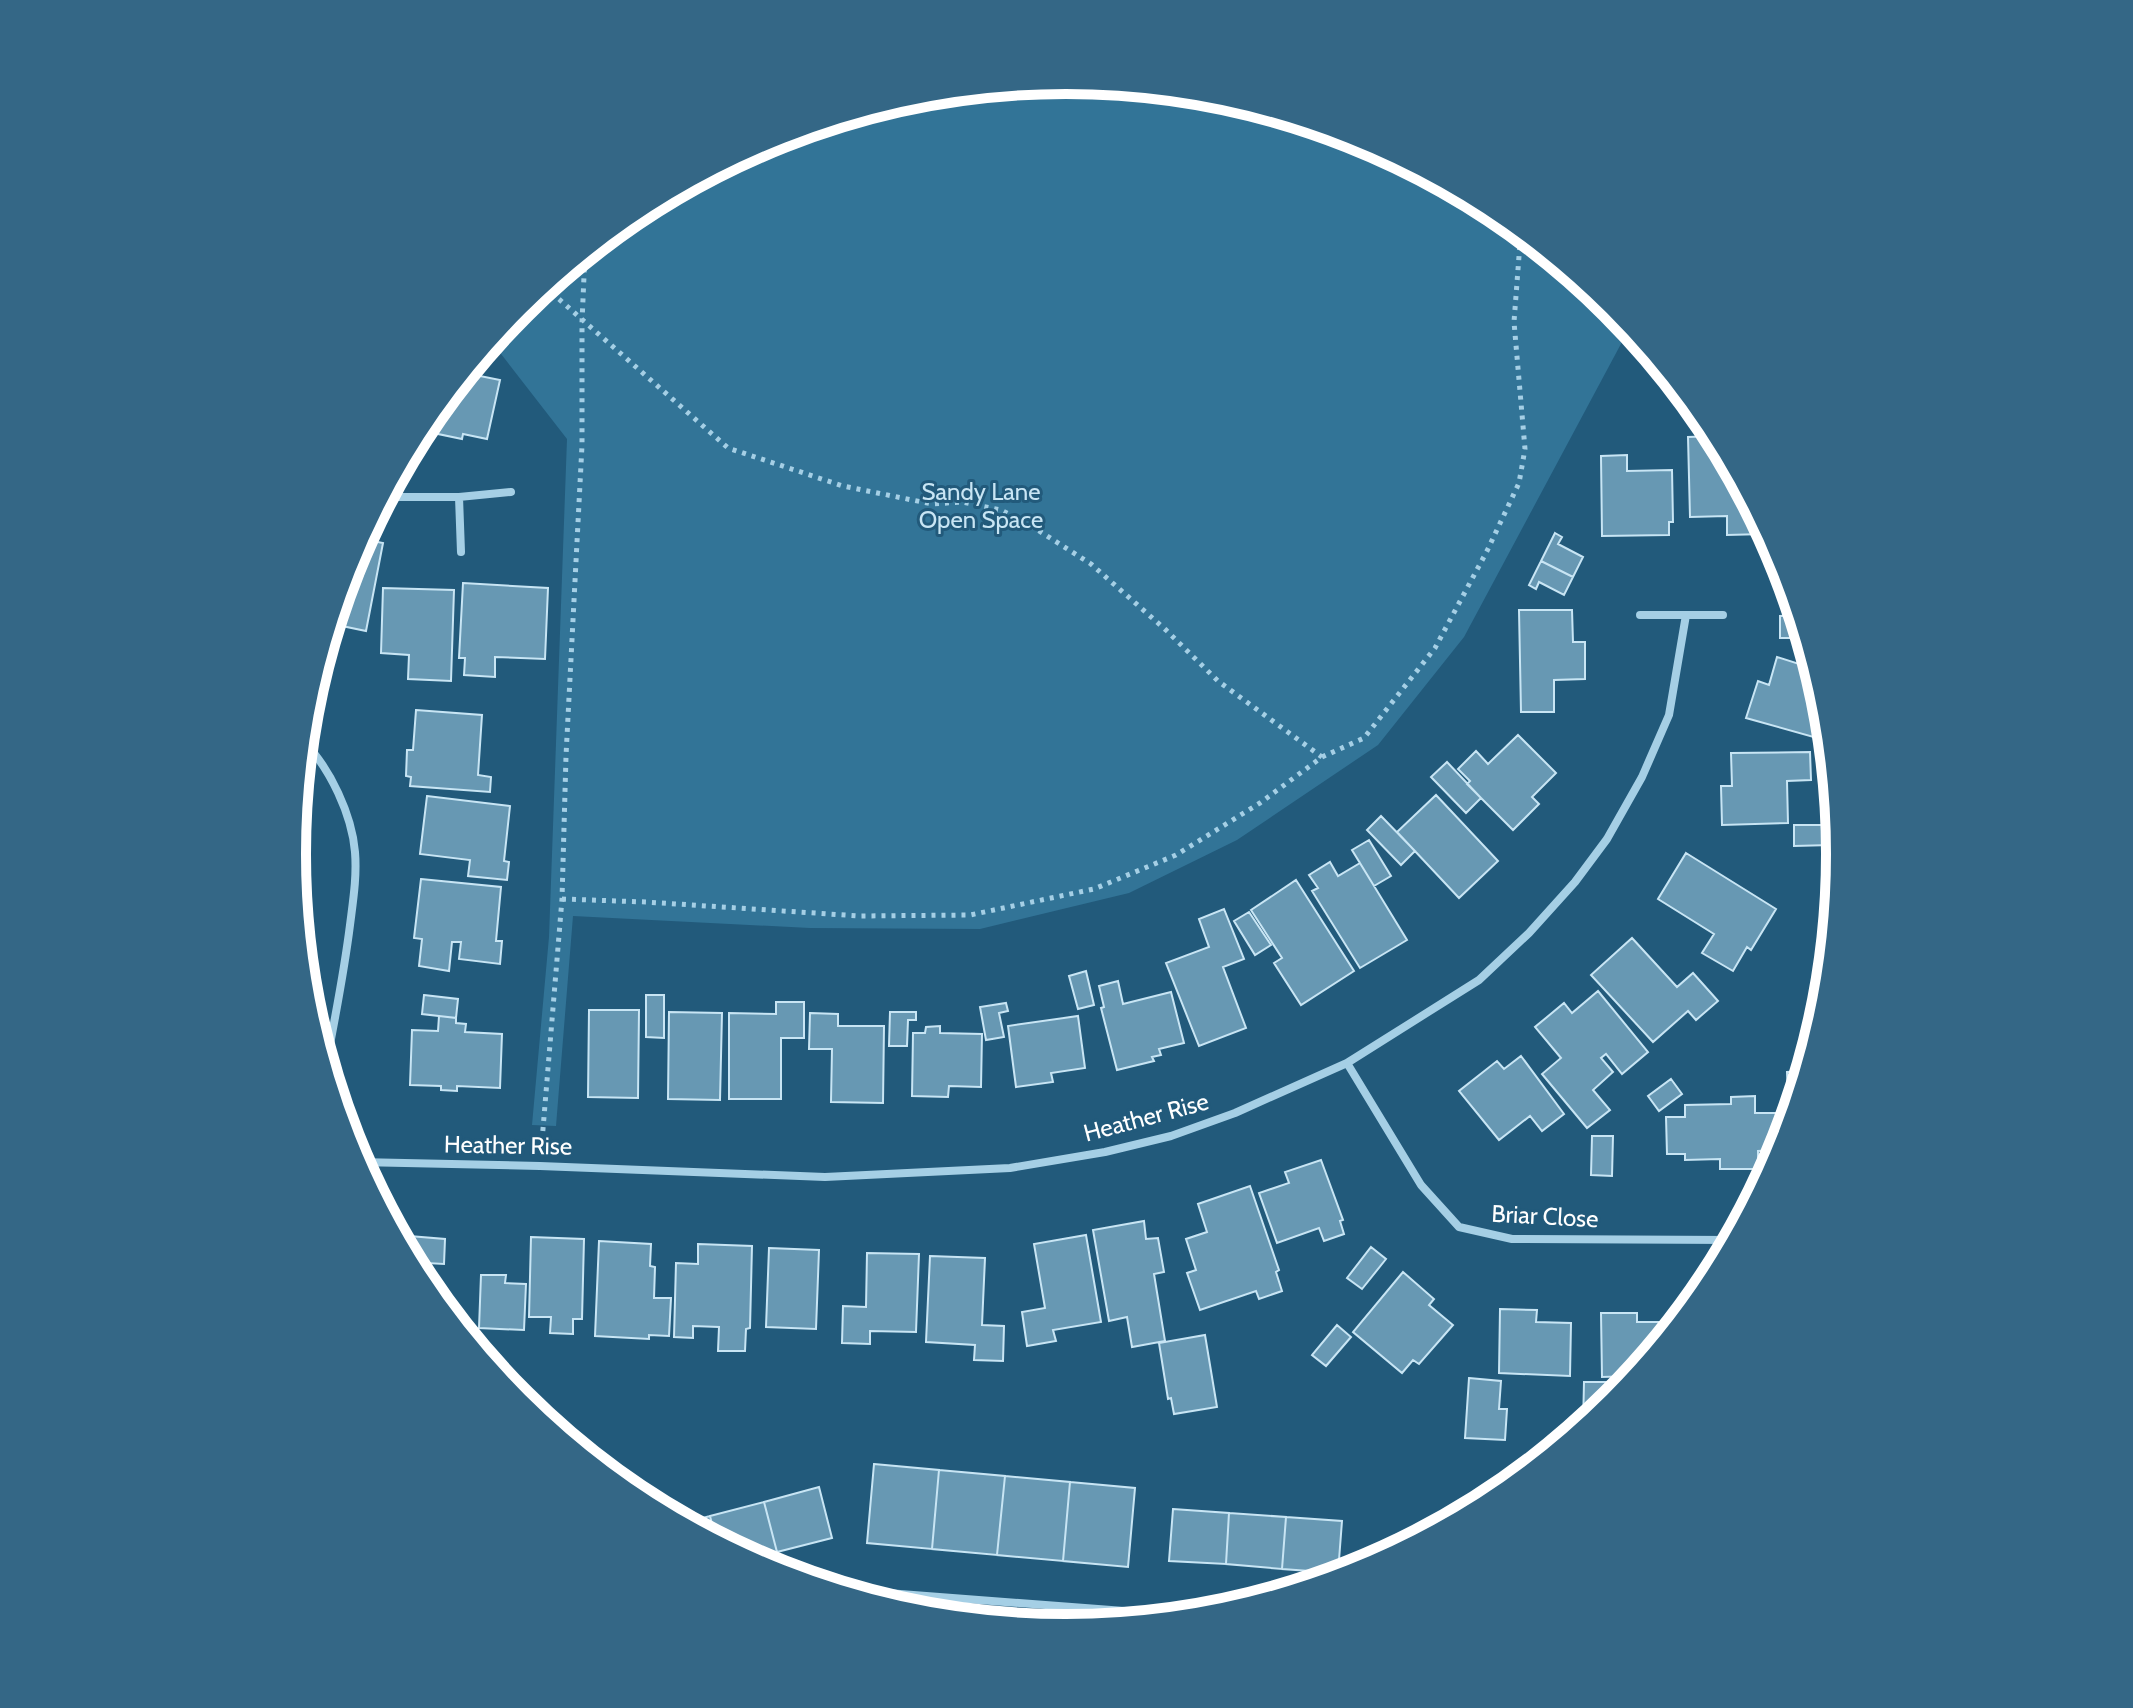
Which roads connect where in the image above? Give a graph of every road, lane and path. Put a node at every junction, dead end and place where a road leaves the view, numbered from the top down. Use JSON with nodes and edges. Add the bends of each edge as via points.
{"nodes":[{"id":1,"x":1520,"y":244,"type":"edge"},
{"id":2,"x":584,"y":267,"type":"edge"},
{"id":3,"x":553,"y":294,"type":"edge"},
{"id":4,"x":582,"y":322,"type":"junction"},
{"id":5,"x":511,"y":492,"type":"dead end"},
{"id":6,"x":396,"y":497,"type":"edge"},
{"id":7,"x":459,"y":497,"type":"junction"},
{"id":8,"x":461,"y":552,"type":"dead end"},
{"id":9,"x":1640,"y":615,"type":"dead end"},
{"id":10,"x":1686,"y":615,"type":"junction"},
{"id":11,"x":1723,"y":615,"type":"dead end"},
{"id":12,"x":314,"y":752,"type":"edge"},
{"id":13,"x":1322,"y":757,"type":"junction"},
{"id":14,"x":562,"y":899,"type":"junction"},
{"id":15,"x":330,"y":1043,"type":"edge"},
{"id":16,"x":1347,"y":1063,"type":"junction"},
{"id":17,"x":543,"y":1124,"type":"dead end"},
{"id":18,"x":372,"y":1162,"type":"edge"},
{"id":19,"x":1721,"y":1240,"type":"edge"},
{"id":20,"x":894,"y":1593,"type":"edge"},
{"id":21,"x":1125,"y":1611,"type":"edge"}],
"edges":[{"from":1,"to":13,"type":"path","via":[[1514,322],[1525,449],[1519,483],[1435,648],[1364,738]]},
{"from":2,"to":4,"type":"path"},
{"from":3,"to":4,"type":"path"},
{"from":4,"to":13,"type":"path","via":[[728,448],[843,486],[932,504],[962,502],[1001,510],[1033,527],[1091,564],[1218,681]]},
{"from":4,"to":14,"type":"path","via":[[582,445]]},
{"from":5,"to":7,"type":"street"},
{"from":6,"to":7,"type":"street"},
{"from":7,"to":8,"type":"street"},
{"from":9,"to":10,"type":"street"},
{"from":10,"to":11,"type":"street"},
{"from":10,"to":16,"type":"street","name":"Heather Rise","via":[[1669,715],[1642,777],[1575,882],[1479,980]]},
{"from":12,"to":15,"type":"street","via":[[348,819],[355,850],[343,978]]},
{"from":13,"to":14,"type":"path","via":[[1176,855],[1094,889],[970,915],[860,916]]},
{"from":14,"to":17,"type":"path"},
{"from":16,"to":18,"type":"street","name":"Heather Rise","via":[[1171,1136],[1010,1168],[825,1177]]},
{"from":16,"to":19,"type":"street","name":"Briar Close","via":[[1421,1185],[1459,1227],[1512,1239]]},
{"from":20,"to":21,"type":"street"}]}
